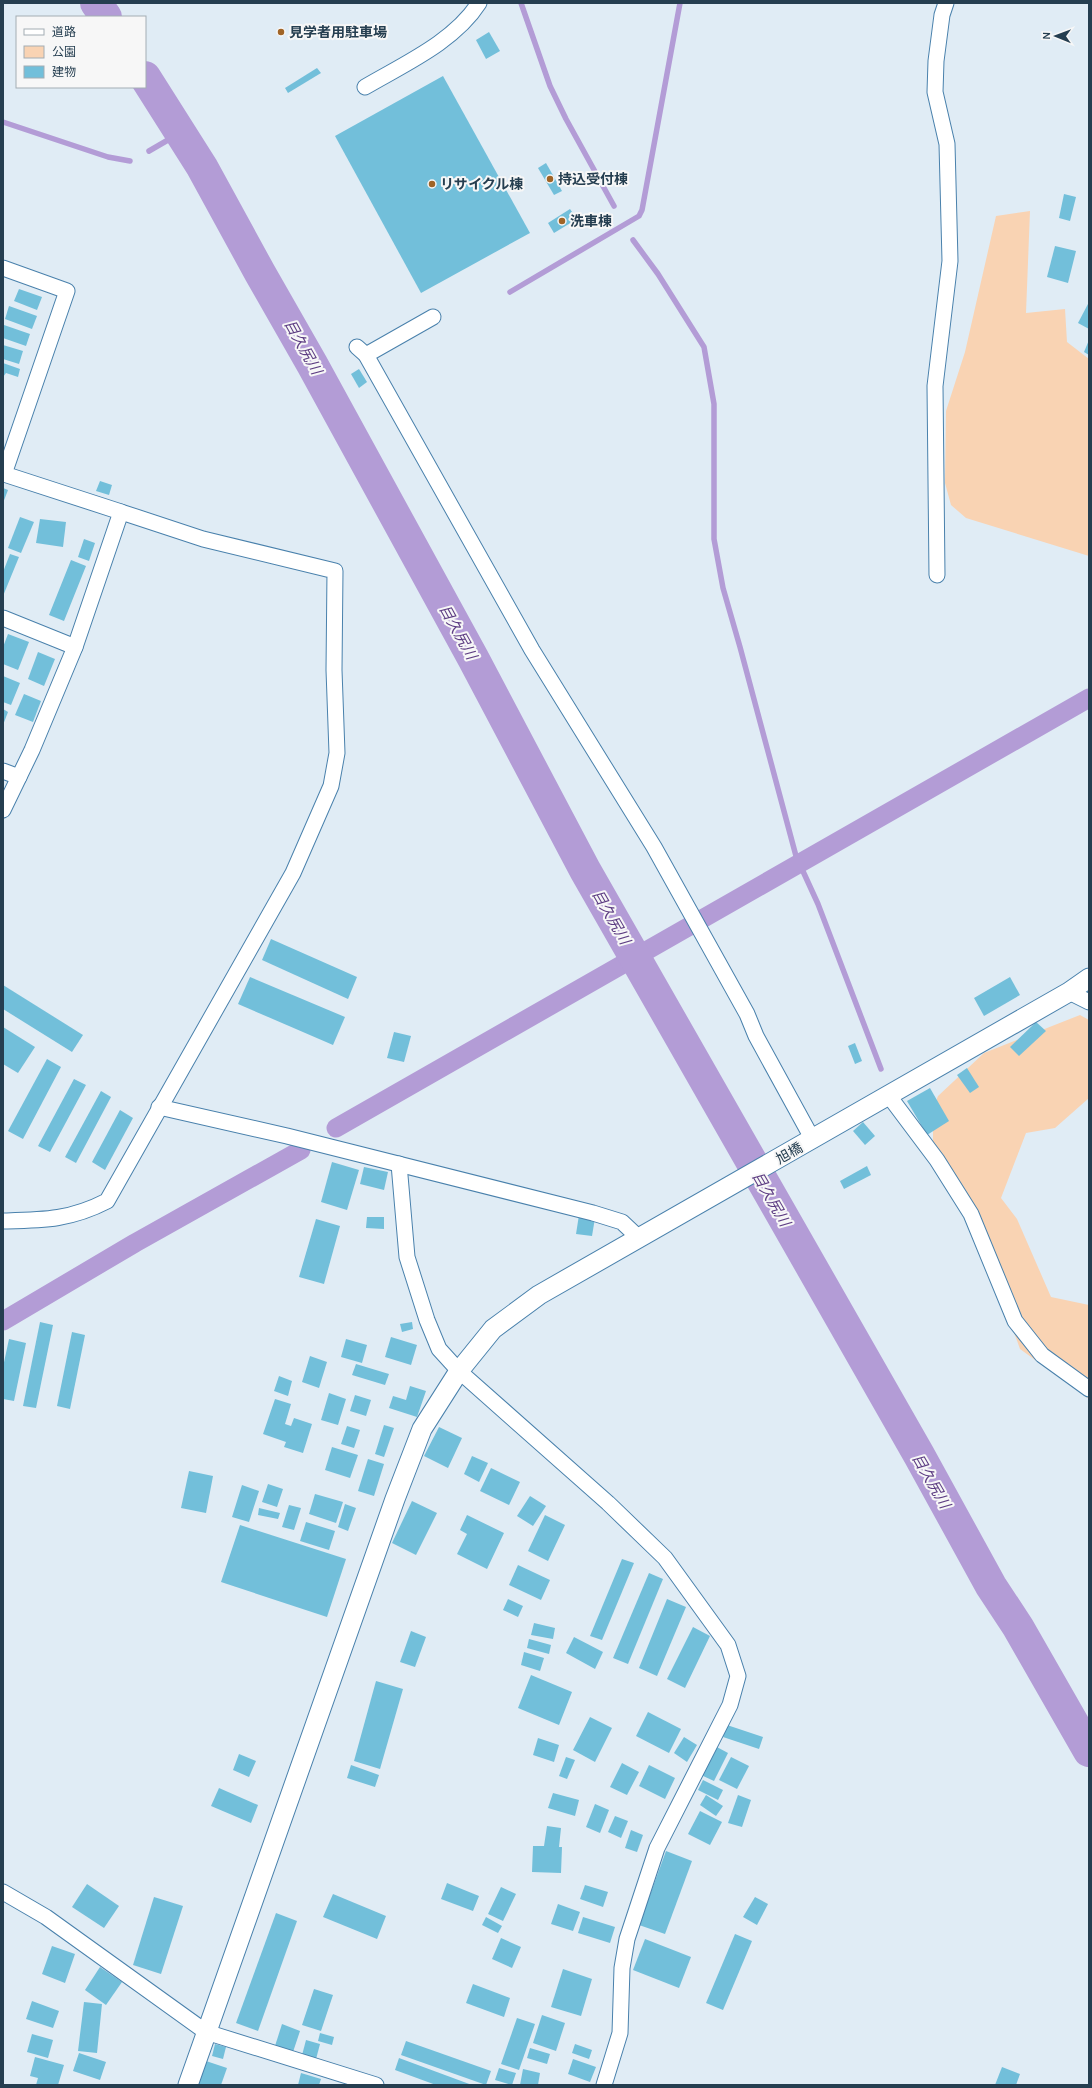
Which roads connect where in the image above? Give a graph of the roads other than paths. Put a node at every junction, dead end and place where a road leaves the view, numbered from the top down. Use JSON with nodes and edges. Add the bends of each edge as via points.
{"nodes":[{"id":1,"x":479,"y":3,"type":"edge"},
{"id":2,"x":946,"y":3,"type":"edge"},
{"id":3,"x":364,"y":87,"type":"dead end"},
{"id":4,"x":3,"y":268,"type":"edge"},
{"id":5,"x":433,"y":317,"type":"dead end"},
{"id":6,"x":3,"y":473,"type":"edge"},
{"id":7,"x":121,"y":512,"type":"junction"},
{"id":8,"x":937,"y":575,"type":"dead end"},
{"id":9,"x":3,"y":618,"type":"edge"},
{"id":10,"x":75,"y":647,"type":"junction"},
{"id":11,"x":3,"y":771,"type":"edge"},
{"id":12,"x":19,"y":778,"type":"junction"},
{"id":13,"x":3,"y":810,"type":"edge"},
{"id":14,"x":1089,"y":978,"type":"edge"},
{"id":15,"x":1070,"y":992,"type":"junction"},
{"id":16,"x":1089,"y":1002,"type":"edge"},
{"id":17,"x":888,"y":1096,"type":"junction"},
{"id":18,"x":159,"y":1108,"type":"junction"},
{"id":19,"x":810,"y":1141,"type":"junction"},
{"id":20,"x":399,"y":1164,"type":"junction"},
{"id":21,"x":3,"y":1221,"type":"edge"},
{"id":22,"x":639,"y":1238,"type":"junction"},
{"id":23,"x":459,"y":1371,"type":"junction"},
{"id":24,"x":1089,"y":1389,"type":"edge"},
{"id":25,"x":3,"y":1892,"type":"edge"},
{"id":26,"x":206,"y":2032,"type":"junction"},
{"id":27,"x":188,"y":2085,"type":"edge"},
{"id":28,"x":376,"y":2085,"type":"edge"},
{"id":29,"x":604,"y":2085,"type":"edge"}],
"edges":[{"from":1,"to":3,"type":"street","via":[[461,26],[447,38]]},
{"from":2,"to":8,"type":"street","via":[[936,60],[935,92],[947,144],[950,261],[936,386]]},
{"from":4,"to":6,"type":"street","via":[[67,291]]},
{"from":5,"to":19,"type":"street","via":[[362,351],[532,650],[654,847],[748,1014],[756,1036]]},
{"from":6,"to":7,"type":"street"},
{"from":7,"to":10,"type":"street"},
{"from":7,"to":18,"type":"street","via":[[203,539],[335,571],[336,752],[331,786],[293,873]]},
{"from":9,"to":10,"type":"street"},
{"from":10,"to":12,"type":"street"},
{"from":11,"to":12,"type":"street"},
{"from":12,"to":13,"type":"street"},
{"from":14,"to":15,"type":"street","name":"旭橋"},
{"from":15,"to":16,"type":"street"},
{"from":15,"to":17,"type":"street","name":"旭橋"},
{"from":17,"to":19,"type":"street","name":"旭橋"},
{"from":17,"to":24,"type":"street","via":[[937,1160],[971,1214],[1015,1321],[1042,1354]]},
{"from":18,"to":20,"type":"street"},
{"from":18,"to":21,"type":"street","via":[[107,1201],[86,1211],[52,1220]]},
{"from":19,"to":22,"type":"street","name":"旭橋"},
{"from":20,"to":22,"type":"street","via":[[622,1222]]},
{"from":20,"to":23,"type":"street","via":[[407,1257],[439,1349]]},
{"from":22,"to":23,"type":"street","name":"旭橋","via":[[539,1296],[493,1329]]},
{"from":23,"to":26,"type":"street","name":"旭橋","via":[[422,1429],[395,1499]]},
{"from":23,"to":29,"type":"street","via":[[608,1503],[665,1558],[728,1645],[738,1676],[730,1705],[657,1848],[629,1932],[622,1968],[620,2033]]},
{"from":25,"to":26,"type":"street","via":[[46,1917]]},
{"from":26,"to":27,"type":"street","name":"旭橋"},
{"from":26,"to":28,"type":"street"}]}
